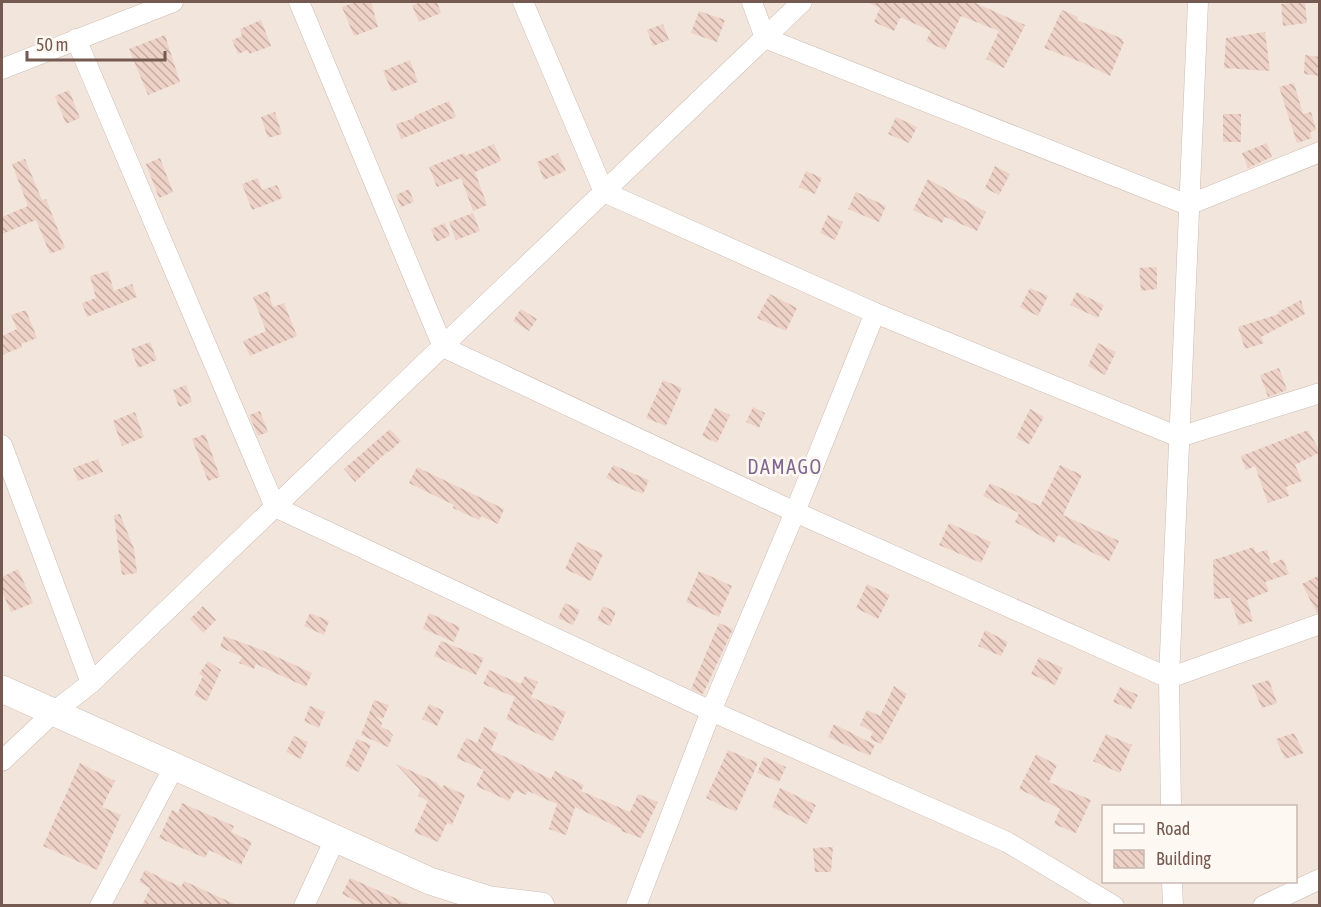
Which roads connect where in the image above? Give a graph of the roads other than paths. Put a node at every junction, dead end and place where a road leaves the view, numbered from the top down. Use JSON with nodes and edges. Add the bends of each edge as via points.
{"nodes":[{"id":1,"x":173,"y":2,"type":"edge"},
{"id":2,"x":299,"y":2,"type":"edge"},
{"id":3,"x":523,"y":2,"type":"edge"},
{"id":4,"x":752,"y":2,"type":"edge"},
{"id":5,"x":802,"y":2,"type":"edge"},
{"id":6,"x":1198,"y":2,"type":"edge"},
{"id":7,"x":765,"y":38,"type":"junction"},
{"id":8,"x":76,"y":39,"type":"junction"},
{"id":9,"x":2,"y":69,"type":"edge"},
{"id":10,"x":1320,"y":152,"type":"edge"},
{"id":11,"x":604,"y":192,"type":"junction"},
{"id":12,"x":1188,"y":205,"type":"junction"},
{"id":13,"x":875,"y":314,"type":"junction"},
{"id":14,"x":443,"y":347,"type":"junction"},
{"id":15,"x":1320,"y":393,"type":"edge"},
{"id":16,"x":1179,"y":437,"type":"junction"},
{"id":17,"x":2,"y":445,"type":"edge"},
{"id":18,"x":275,"y":507,"type":"junction"},
{"id":19,"x":795,"y":512,"type":"junction"},
{"id":20,"x":1320,"y":624,"type":"edge"},
{"id":21,"x":1169,"y":678,"type":"junction"},
{"id":22,"x":91,"y":683,"type":"junction"},
{"id":23,"x":2,"y":688,"type":"edge"},
{"id":24,"x":55,"y":711,"type":"junction"},
{"id":25,"x":711,"y":711,"type":"junction"},
{"id":26,"x":2,"y":761,"type":"edge"},
{"id":27,"x":174,"y":767,"type":"junction"},
{"id":28,"x":1171,"y":805,"type":"edge"},
{"id":29,"x":335,"y":839,"type":"junction"},
{"id":30,"x":1320,"y":879,"type":"edge"},
{"id":31,"x":1172,"y":883,"type":"edge"},
{"id":32,"x":489,"y":903,"type":"edge"},
{"id":33,"x":100,"y":906,"type":"edge"},
{"id":34,"x":304,"y":906,"type":"edge"},
{"id":35,"x":541,"y":906,"type":"edge"},
{"id":36,"x":636,"y":906,"type":"edge"},
{"id":37,"x":1114,"y":906,"type":"edge"},
{"id":38,"x":1173,"y":906,"type":"edge"},
{"id":39,"x":1263,"y":906,"type":"edge"}],
"edges":[{"from":1,"to":8,"type":"street"},
{"from":2,"to":14,"type":"street"},
{"from":3,"to":11,"type":"street"},
{"from":4,"to":7,"type":"street"},
{"from":5,"to":7,"type":"street"},
{"from":6,"to":12,"type":"street"},
{"from":7,"to":11,"type":"street"},
{"from":7,"to":12,"type":"street"},
{"from":8,"to":9,"type":"street"},
{"from":8,"to":18,"type":"street"},
{"from":10,"to":12,"type":"street"},
{"from":11,"to":13,"type":"street"},
{"from":11,"to":14,"type":"street"},
{"from":12,"to":16,"type":"street"},
{"from":13,"to":16,"type":"street"},
{"from":13,"to":19,"type":"street"},
{"from":14,"to":18,"type":"street"},
{"from":14,"to":19,"type":"street"},
{"from":15,"to":16,"type":"street"},
{"from":16,"to":21,"type":"street"},
{"from":17,"to":22,"type":"street"},
{"from":18,"to":22,"type":"street"},
{"from":18,"to":25,"type":"street"},
{"from":19,"to":21,"type":"street"},
{"from":19,"to":25,"type":"street"},
{"from":20,"to":21,"type":"street"},
{"from":21,"to":28,"type":"street"},
{"from":22,"to":24,"type":"street"},
{"from":23,"to":24,"type":"main road"},
{"from":24,"to":26,"type":"street"},
{"from":24,"to":27,"type":"main road"},
{"from":25,"to":36,"type":"street"},
{"from":25,"to":37,"type":"street","via":[[1007,842]]},
{"from":27,"to":29,"type":"main road"},
{"from":27,"to":33,"type":"street"},
{"from":29,"to":32,"type":"main road"},
{"from":29,"to":34,"type":"street"},
{"from":30,"to":39,"type":"street"},
{"from":31,"to":38,"type":"street"},
{"from":32,"to":35,"type":"main road"}]}
